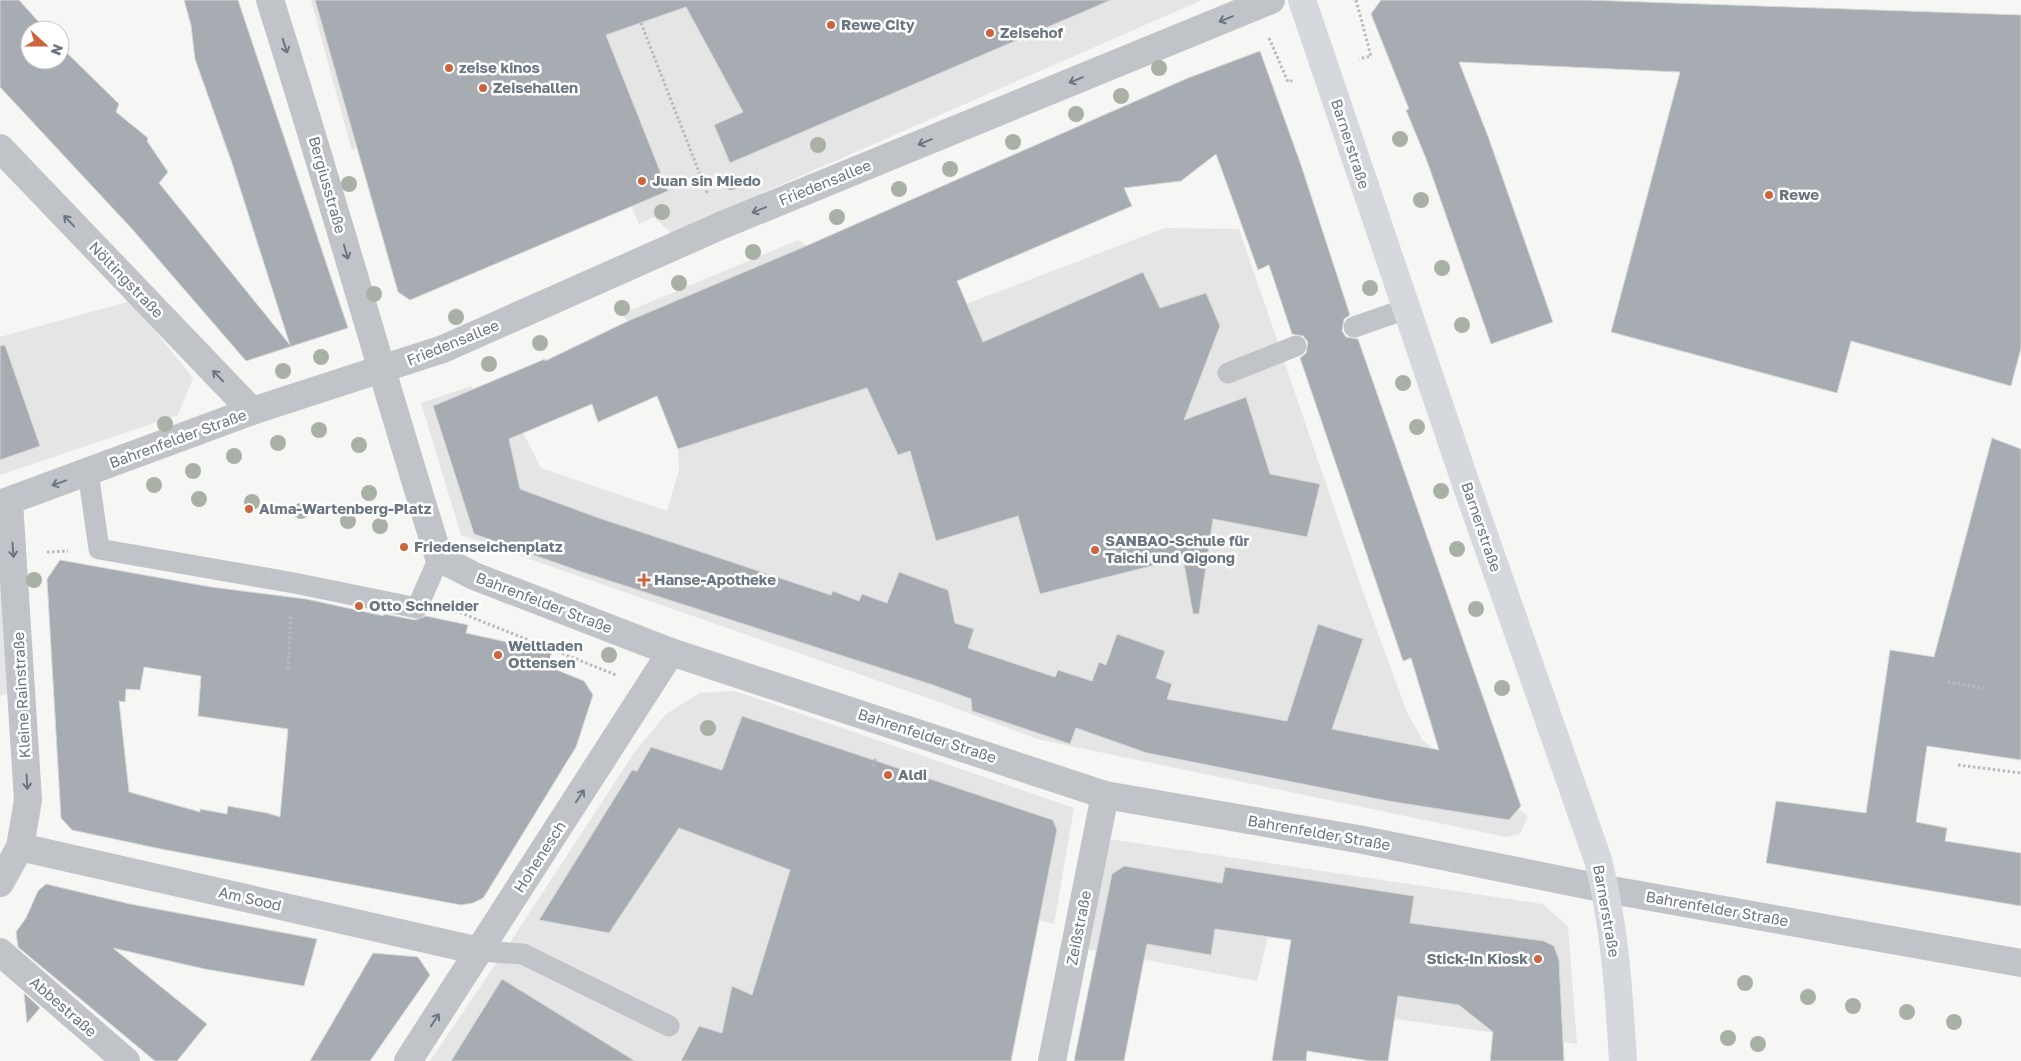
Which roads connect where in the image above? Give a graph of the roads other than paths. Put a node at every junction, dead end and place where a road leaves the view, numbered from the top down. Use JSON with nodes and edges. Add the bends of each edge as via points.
{"nodes":[{"id":1,"x":270,"y":0,"type":"edge"},
{"id":2,"x":1271,"y":0,"type":"edge"},
{"id":3,"x":1302,"y":0,"type":"edge"},
{"id":4,"x":0,"y":148,"type":"edge"},
{"id":5,"x":1406,"y":309,"type":"junction"},
{"id":6,"x":1354,"y":327,"type":"dead end"},
{"id":7,"x":1296,"y":346,"type":"dead end"},
{"id":8,"x":381,"y":371,"type":"junction"},
{"id":9,"x":1228,"y":373,"type":"dead end"},
{"id":10,"x":252,"y":411,"type":"junction"},
{"id":11,"x":88,"y":472,"type":"junction"},
{"id":12,"x":5,"y":503,"type":"edge"},
{"id":13,"x":439,"y":558,"type":"junction"},
{"id":14,"x":671,"y":652,"type":"junction"},
{"id":15,"x":1104,"y":795,"type":"junction"},
{"id":16,"x":20,"y":847,"type":"junction"},
{"id":17,"x":0,"y":883,"type":"edge"},
{"id":18,"x":1606,"y":889,"type":"junction"},
{"id":19,"x":479,"y":951,"type":"junction"},
{"id":20,"x":0,"y":952,"type":"edge"},
{"id":21,"x":2021,"y":964,"type":"edge"},
{"id":22,"x":669,"y":1026,"type":"dead end"},
{"id":23,"x":126,"y":1061,"type":"edge"},
{"id":24,"x":408,"y":1061,"type":"edge"},
{"id":25,"x":1052,"y":1061,"type":"edge"},
{"id":26,"x":1623,"y":1061,"type":"edge"}],
"edges":[{"from":1,"to":8,"type":"street","name":"Bergiusstraße","one_way":true,"via":[[318,151]]},
{"from":2,"to":8,"type":"street","name":"Friedensallee","one_way":true,"via":[[720,226],[443,349]]},
{"from":3,"to":5,"type":"main road","name":"Barnerstraße"},
{"from":10,"to":4,"type":"street","name":"Nöltingstraße","one_way":true},
{"from":5,"to":6,"type":"lane"},
{"from":5,"to":18,"type":"main road","name":"Barnerstraße"},
{"from":7,"to":9,"type":"lane"},
{"from":8,"to":10,"type":"street","name":"Bahrenfelder Straße"},
{"from":8,"to":13,"type":"street"},
{"from":10,"to":11,"type":"street","name":"Bahrenfelder Straße"},
{"from":11,"to":12,"type":"street","name":"Bahrenfelder Straße","one_way":true},
{"from":11,"to":13,"type":"lane","via":[[99,549],[418,608]]},
{"from":12,"to":16,"type":"street","name":"Kleine Rainstraße","one_way":true,"via":[[14,554],[28,800]]},
{"from":13,"to":14,"type":"street","name":"Bahrenfelder Straße","via":[[474,576]]},
{"from":14,"to":15,"type":"street","name":"Bahrenfelder Straße"},
{"from":19,"to":14,"type":"street","name":"Hohenesch","one_way":true},
{"from":15,"to":18,"type":"street","name":"Bahrenfelder Straße","via":[[1358,839]]},
{"from":15,"to":25,"type":"street","name":"Zeißstraße"},
{"from":16,"to":17,"type":"street","name":"Kleine Rainstraße"},
{"from":16,"to":19,"type":"street","name":"Am Sood"},
{"from":18,"to":21,"type":"street","name":"Bahrenfelder Straße"},
{"from":18,"to":26,"type":"main road","name":"Barnerstraße"},
{"from":19,"to":22,"type":"lane","via":[[523,954]]},
{"from":24,"to":19,"type":"street","name":"Hohenesch","one_way":true},
{"from":20,"to":23,"type":"street","name":"Abbestraße"}]}
